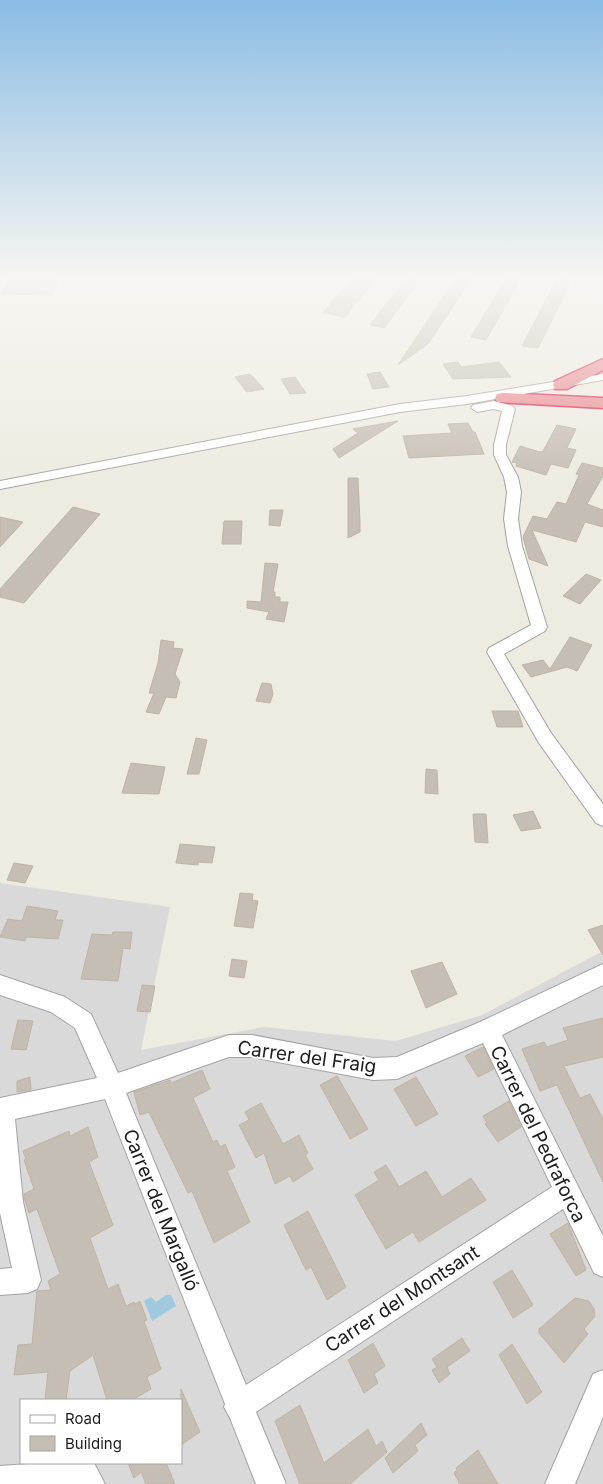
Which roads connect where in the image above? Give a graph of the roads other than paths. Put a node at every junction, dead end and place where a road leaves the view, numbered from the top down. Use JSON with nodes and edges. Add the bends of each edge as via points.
{"nodes":[{"id":1,"x":603,"y":364,"type":"edge"},
{"id":2,"x":600,"y":381,"type":"edge"},
{"id":3,"x":561,"y":384,"type":"junction"},
{"id":4,"x":503,"y":398,"type":"junction"},
{"id":5,"x":467,"y":400,"type":"junction"},
{"id":6,"x":603,"y":402,"type":"edge"},
{"id":7,"x":404,"y":407,"type":"junction"},
{"id":8,"x":0,"y":485,"type":"edge"},
{"id":9,"x":603,"y":818,"type":"edge"},
{"id":10,"x":603,"y":974,"type":"edge"},
{"id":11,"x":0,"y":985,"type":"edge"},
{"id":12,"x":488,"y":1030,"type":"junction"},
{"id":13,"x":112,"y":1086,"type":"junction"},
{"id":14,"x":1,"y":1110,"type":"edge"},
{"id":15,"x":566,"y":1192,"type":"junction"},
{"id":16,"x":603,"y":1264,"type":"edge"},
{"id":17,"x":0,"y":1282,"type":"edge"},
{"id":18,"x":603,"y":1384,"type":"edge"},
{"id":19,"x":238,"y":1406,"type":"junction"},
{"id":20,"x":0,"y":1481,"type":"edge"},
{"id":21,"x":90,"y":1484,"type":"edge"},
{"id":22,"x":271,"y":1484,"type":"edge"},
{"id":23,"x":560,"y":1484,"type":"edge"}],
"edges":[{"from":1,"to":3,"type":"highway"},
{"from":2,"to":3,"type":"street"},
{"from":2,"to":4,"type":"street"},
{"from":2,"to":6,"type":"highway","via":[[593,391]]},
{"from":3,"to":5,"type":"street"},
{"from":4,"to":5,"type":"street"},
{"from":4,"to":6,"type":"highway"},
{"from":5,"to":7,"type":"street"},
{"from":7,"to":8,"type":"street"},
{"from":7,"to":9,"type":"street","via":[[407,415],[494,405],[509,409],[500,455],[511,477],[514,492],[511,519],[516,546],[539,627],[495,652],[545,738]]},
{"from":10,"to":12,"type":"street","name":"Carrer del Fraig"},
{"from":11,"to":13,"type":"street","name":"Carrer del Margalló","via":[[57,1004],[83,1021]]},
{"from":12,"to":13,"type":"street","name":"Carrer del Fraig","via":[[397,1068],[373,1069],[252,1046],[229,1046]]},
{"from":12,"to":15,"type":"street","name":"Carrer del Pedraforca"},
{"from":13,"to":14,"type":"street","name":"Carrer del Fraig"},
{"from":13,"to":19,"type":"street","name":"Carrer del Margalló"},
{"from":14,"to":17,"type":"street","via":[[10,1202],[28,1280]]},
{"from":15,"to":16,"type":"street","name":"Carrer del Pedraforca"},
{"from":15,"to":19,"type":"street","name":"Carrer del Montsant"},
{"from":18,"to":23,"type":"street"},
{"from":19,"to":22,"type":"street","name":"Carrer del Margalló"},
{"from":20,"to":21,"type":"street","via":[[86,1474]]}]}
